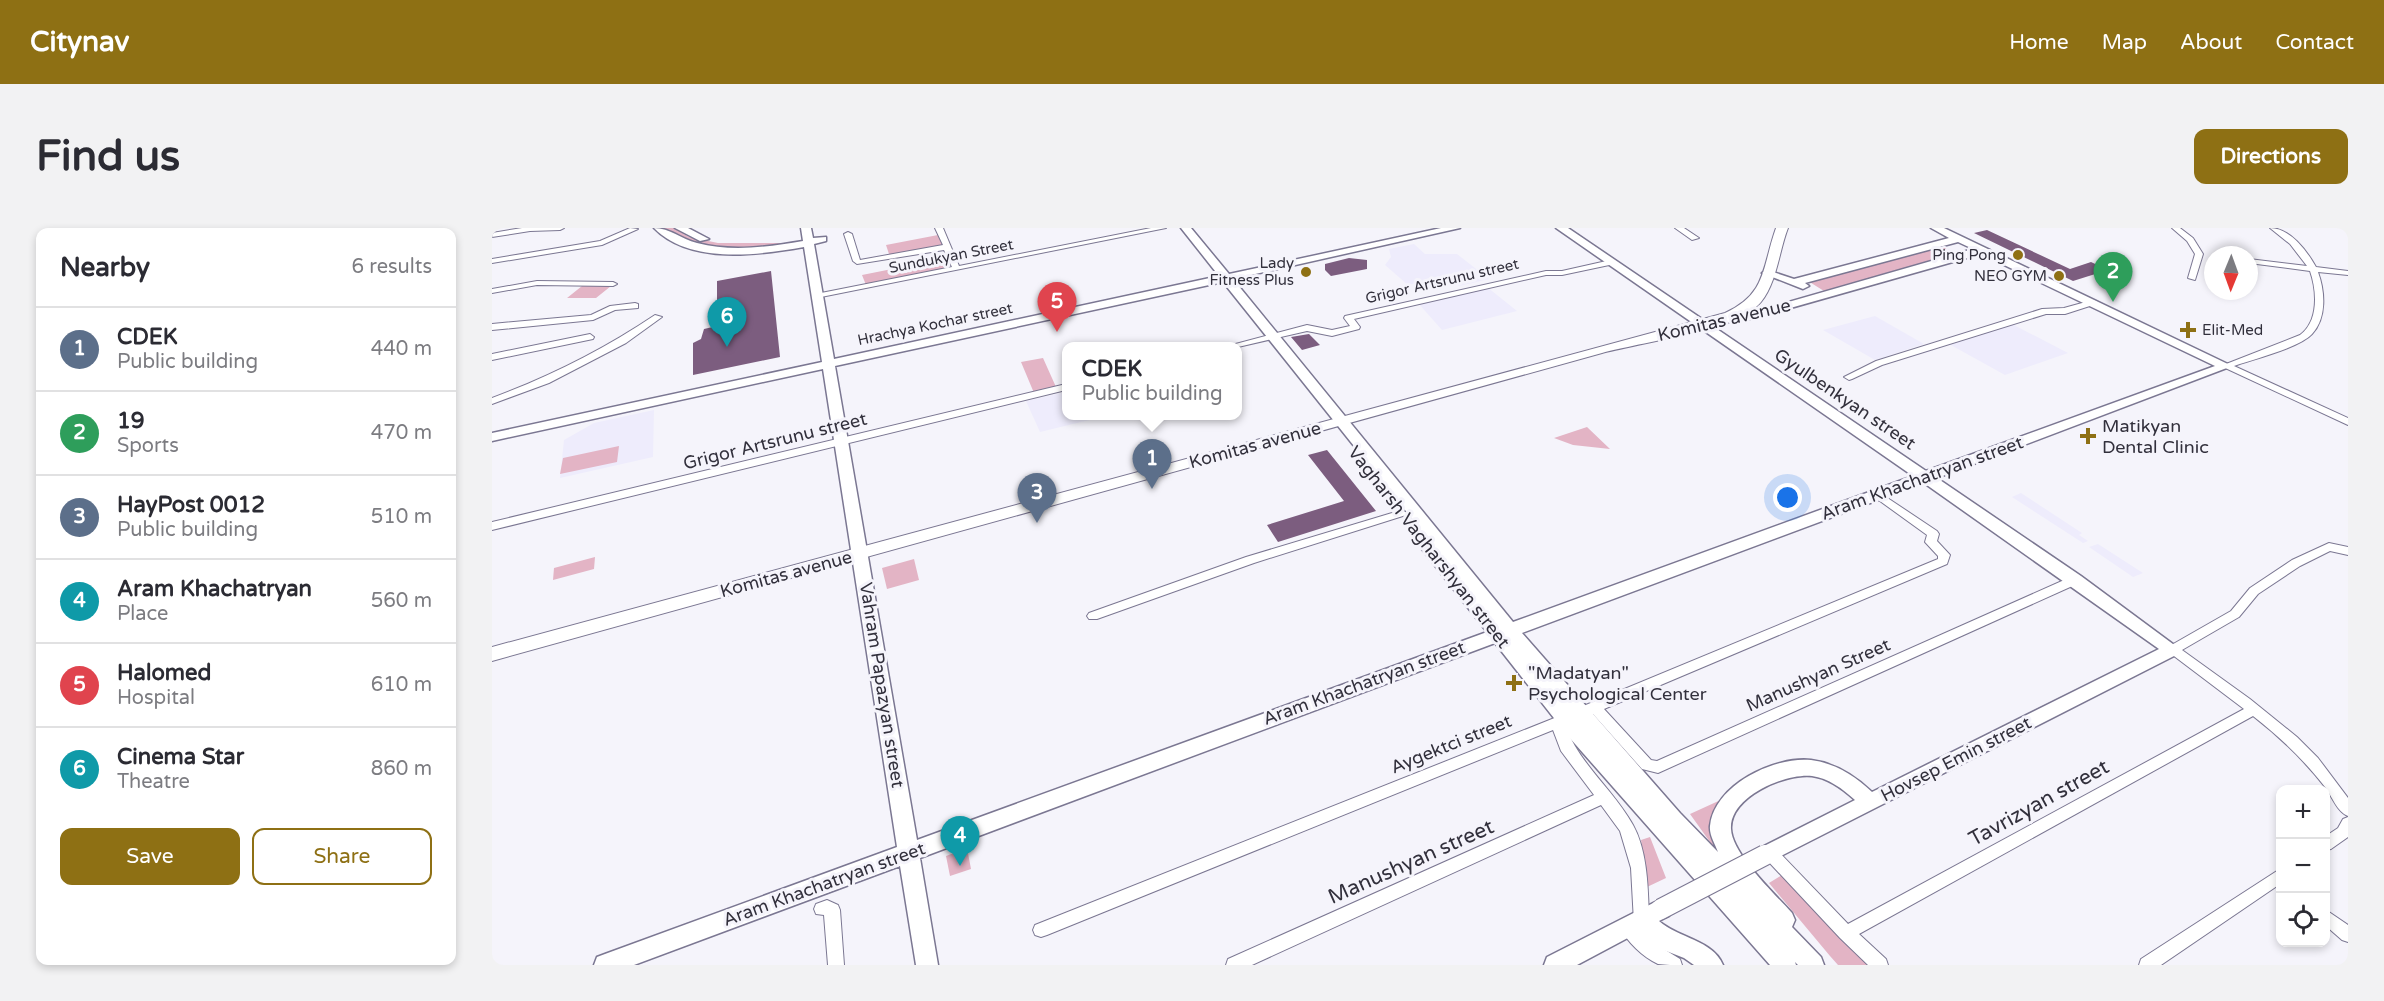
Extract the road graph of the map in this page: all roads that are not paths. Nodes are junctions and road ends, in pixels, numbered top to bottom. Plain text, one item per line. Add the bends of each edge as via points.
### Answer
1 (560, 228) edge
2 (659, 228) edge
3 (680, 228) edge
4 (939, 228) edge
5 (1162, 228) edge
6 (1180, 228) edge
7 (1186, 228) edge
8 (1438, 228) edge
9 (1455, 228) edge
10 (1561, 228) edge
11 (1679, 228) edge
12 (1773, 228) edge
13 (1782, 228) edge
14 (1936, 228) edge
15 (2176, 228) edge
16 (2274, 228) edge
17 (634, 229) edge
18 (848, 234) dead end
19 (492, 235) edge
20 (807, 237) edge
21 (1695, 238) dead end
22 (1959, 239) junction
23 (947, 247) junction
24 (1982, 249) junction
25 (492, 261) edge
26 (1611, 262) junction
27 (2258, 262) edge
28 (956, 268) junction
29 (2315, 269) junction
30 (1767, 273) junction
31 (2348, 273) edge
32 (1220, 277) junction
33 (2192, 278) dead end
34 (1795, 282) junction
35 (613, 284) dead end
36 (492, 291) edge
37 (816, 296) junction
38 (1819, 296) junction
39 (2093, 302) junction
40 (635, 306) dead end
41 (658, 317) dead end
42 (1700, 321) junction
43 (492, 327) edge
44 (590, 337) dead end
45 (1269, 338) junction
46 (1242, 344) edge
47 (492, 357) edge
48 (828, 362) junction
49 (2226, 366) junction
50 (1849, 378) dead end
51 (1062, 388) edge
52 (492, 401) edge
53 (1336, 418) junction
54 (2348, 423) edge
55 (492, 430) edge
56 (492, 437) edge
57 (840, 442) junction
58 (1925, 477) junction
59 (1877, 494) junction
60 (1402, 513) junction
61 (492, 526) edge
62 (860, 549) junction
63 (2348, 551) edge
64 (2075, 580) junction
65 (1093, 616) dead end
66 (1503, 632) junction
67 (492, 645) edge
68 (2172, 650) junction
69 (492, 654) edge
70 (2253, 710) junction
71 (1574, 715) junction
72 (1604, 797) junction
73 (1870, 802) junction
74 (2348, 810) edge
75 (2348, 823) edge
76 (2330, 841) edge
77 (908, 852) junction
78 (1767, 854) junction
79 (2276, 881) edge
80 (822, 909) dead end
81 (2330, 920) edge
82 (1635, 924) junction
83 (1041, 930) dead end
84 (1846, 933) junction
85 (2348, 935) edge
86 (605, 965) edge
87 (836, 965) edge
88 (927, 965) edge
89 (1234, 965) edge
90 (1556, 965) edge
91 (1674, 965) edge
92 (1712, 965) edge
93 (1785, 965) edge
94 (1813, 965) edge
95 (1820, 965) edge
96 (1881, 965) edge
97 (2147, 965) edge

1 - 19 street
2 - 20 street via 683,243 714,249 750,249
3 - 20 street via 697,237 729,242
4 - 23 street
5 - 28 street, Sundukyan Street
6 - 32 street, Vagharsh Vagharshyan street
7 - 32 street
8 - 32 street, Hrachya Kochar street
9 - 32 street, Hrachya Kochar street
10 - 26 street, Gyulbenkyan street
11 - 21 street
12 - 42 main road via 1745,293
13 - 30 main road
14 - 22 street
15 - 33 street via 2203,255
16 - 29 street via 2298,247
17 - 25 street via 602,243
18 - 23 street via 860,262
20 - 37 street, Vahram Papazyan street
22 - 24 street
22 - 34 street, Komitas avenue
23 - 28 street
24 - 38 street, Komitas avenue
24 - 39 street
26 - 42 street, Gyulbenkyan street
26 - 45 street, Grigor Artsrunu street via 1348,318 1356,327 1332,333 1307,328
27 - 29 street
28 - 37 street, Sundukyan Street
29 - 31 street
29 - 49 street via 2320,294 2318,314 2309,333
30 - 34 street
30 - 42 main road via 1754,301 1746,308
32 - 45 street, Vagharsh Vagharshyan street
32 - 48 street, Hrachya Kochar street
34 - 38 street
35 - 36 street via 537,283
37 - 48 street, Vahram Papazyan street
38 - 42 street, Komitas avenue via 1737,320
39 - 49 street
39 - 50 street via 2065,311 2050,310 1941,343 1879,363
40 - 43 street via 613,308 593,317
41 - 52 street via 640,331 574,366
42 - 53 main road, Komitas avenue
42 - 58 street, Gyulbenkyan street
44 - 47 street
45 - 46 street, Grigor Artsrunu street
45 - 53 street, Vagharsh Vagharshyan street
48 - 55 street, Hrachya Kochar street
48 - 56 street, Hrachya Kochar street
48 - 57 street, Vahram Papazyan street
49 - 54 street
49 - 58 street, Aram Khachatryan street
51 - 57 street, Grigor Artsrunu street
53 - 60 street, Vagharsh Vagharshyan street
53 - 62 main road, Komitas avenue
53 - 66 street, Vagharsh Vagharshyan street
57 - 61 street, Grigor Artsrunu street
57 - 62 street, Vahram Papazyan street
58 - 59 street, Aram Khachatryan street
58 - 64 street, Gyulbenkyan street
59 - 66 street, Aram Khachatryan street
59 - 71 street, Aygektci street via 1933,534 1931,542 1944,555 1943,561
60 - 65 street via 1250,560
60 - 66 street, Vagharsh Vagharshyan street
62 - 67 main road, Komitas avenue
62 - 69 main road, Komitas avenue
62 - 77 street, Vahram Papazyan street
63 - 68 street, Hovsep Emin street via 2329,547 2296,563 2254,591 2235,614
64 - 68 street, Gyulbenkyan street
64 - 71 street, Manushyan Street via 1658,767 1647,765
66 - 71 street, Vagharsh Vagharshyan street
66 - 77 street, Aram Khachatryan street
68 - 70 street, Gyulbenkyan street
68 - 73 street, Hovsep Emin street
70 - 74 street, Gyulbenkyan street via 2313,759
70 - 84 street, Tavrizyan street
71 - 72 street via 1566,747
71 - 83 street, Aygektci street
71 - 93 street, Vagharsh Vagharshyan street
71 - 94 street, Vagharsh Vagharshyan street
72 - 82 street via 1627,828 1639,868
72 - 89 street, Manushyan street
73 - 78 street, Hovsep Emin street
73 - 95 street via 1839,776 1798,768 1771,776 1730,800 1719,828 1725,848
75 - 76 street
77 - 86 street, Aram Khachatryan street
77 - 88 street, Vahram Papazyan street
78 - 82 street, Hovsep Emin street, bridge
78 - 84 street
79 - 97 street
80 - 87 street via 832,910
81 - 85 street
82 - 90 street, Hovsep Emin street
82 - 91 street via 1643,945
82 - 92 street via 1692,950
84 - 96 street

